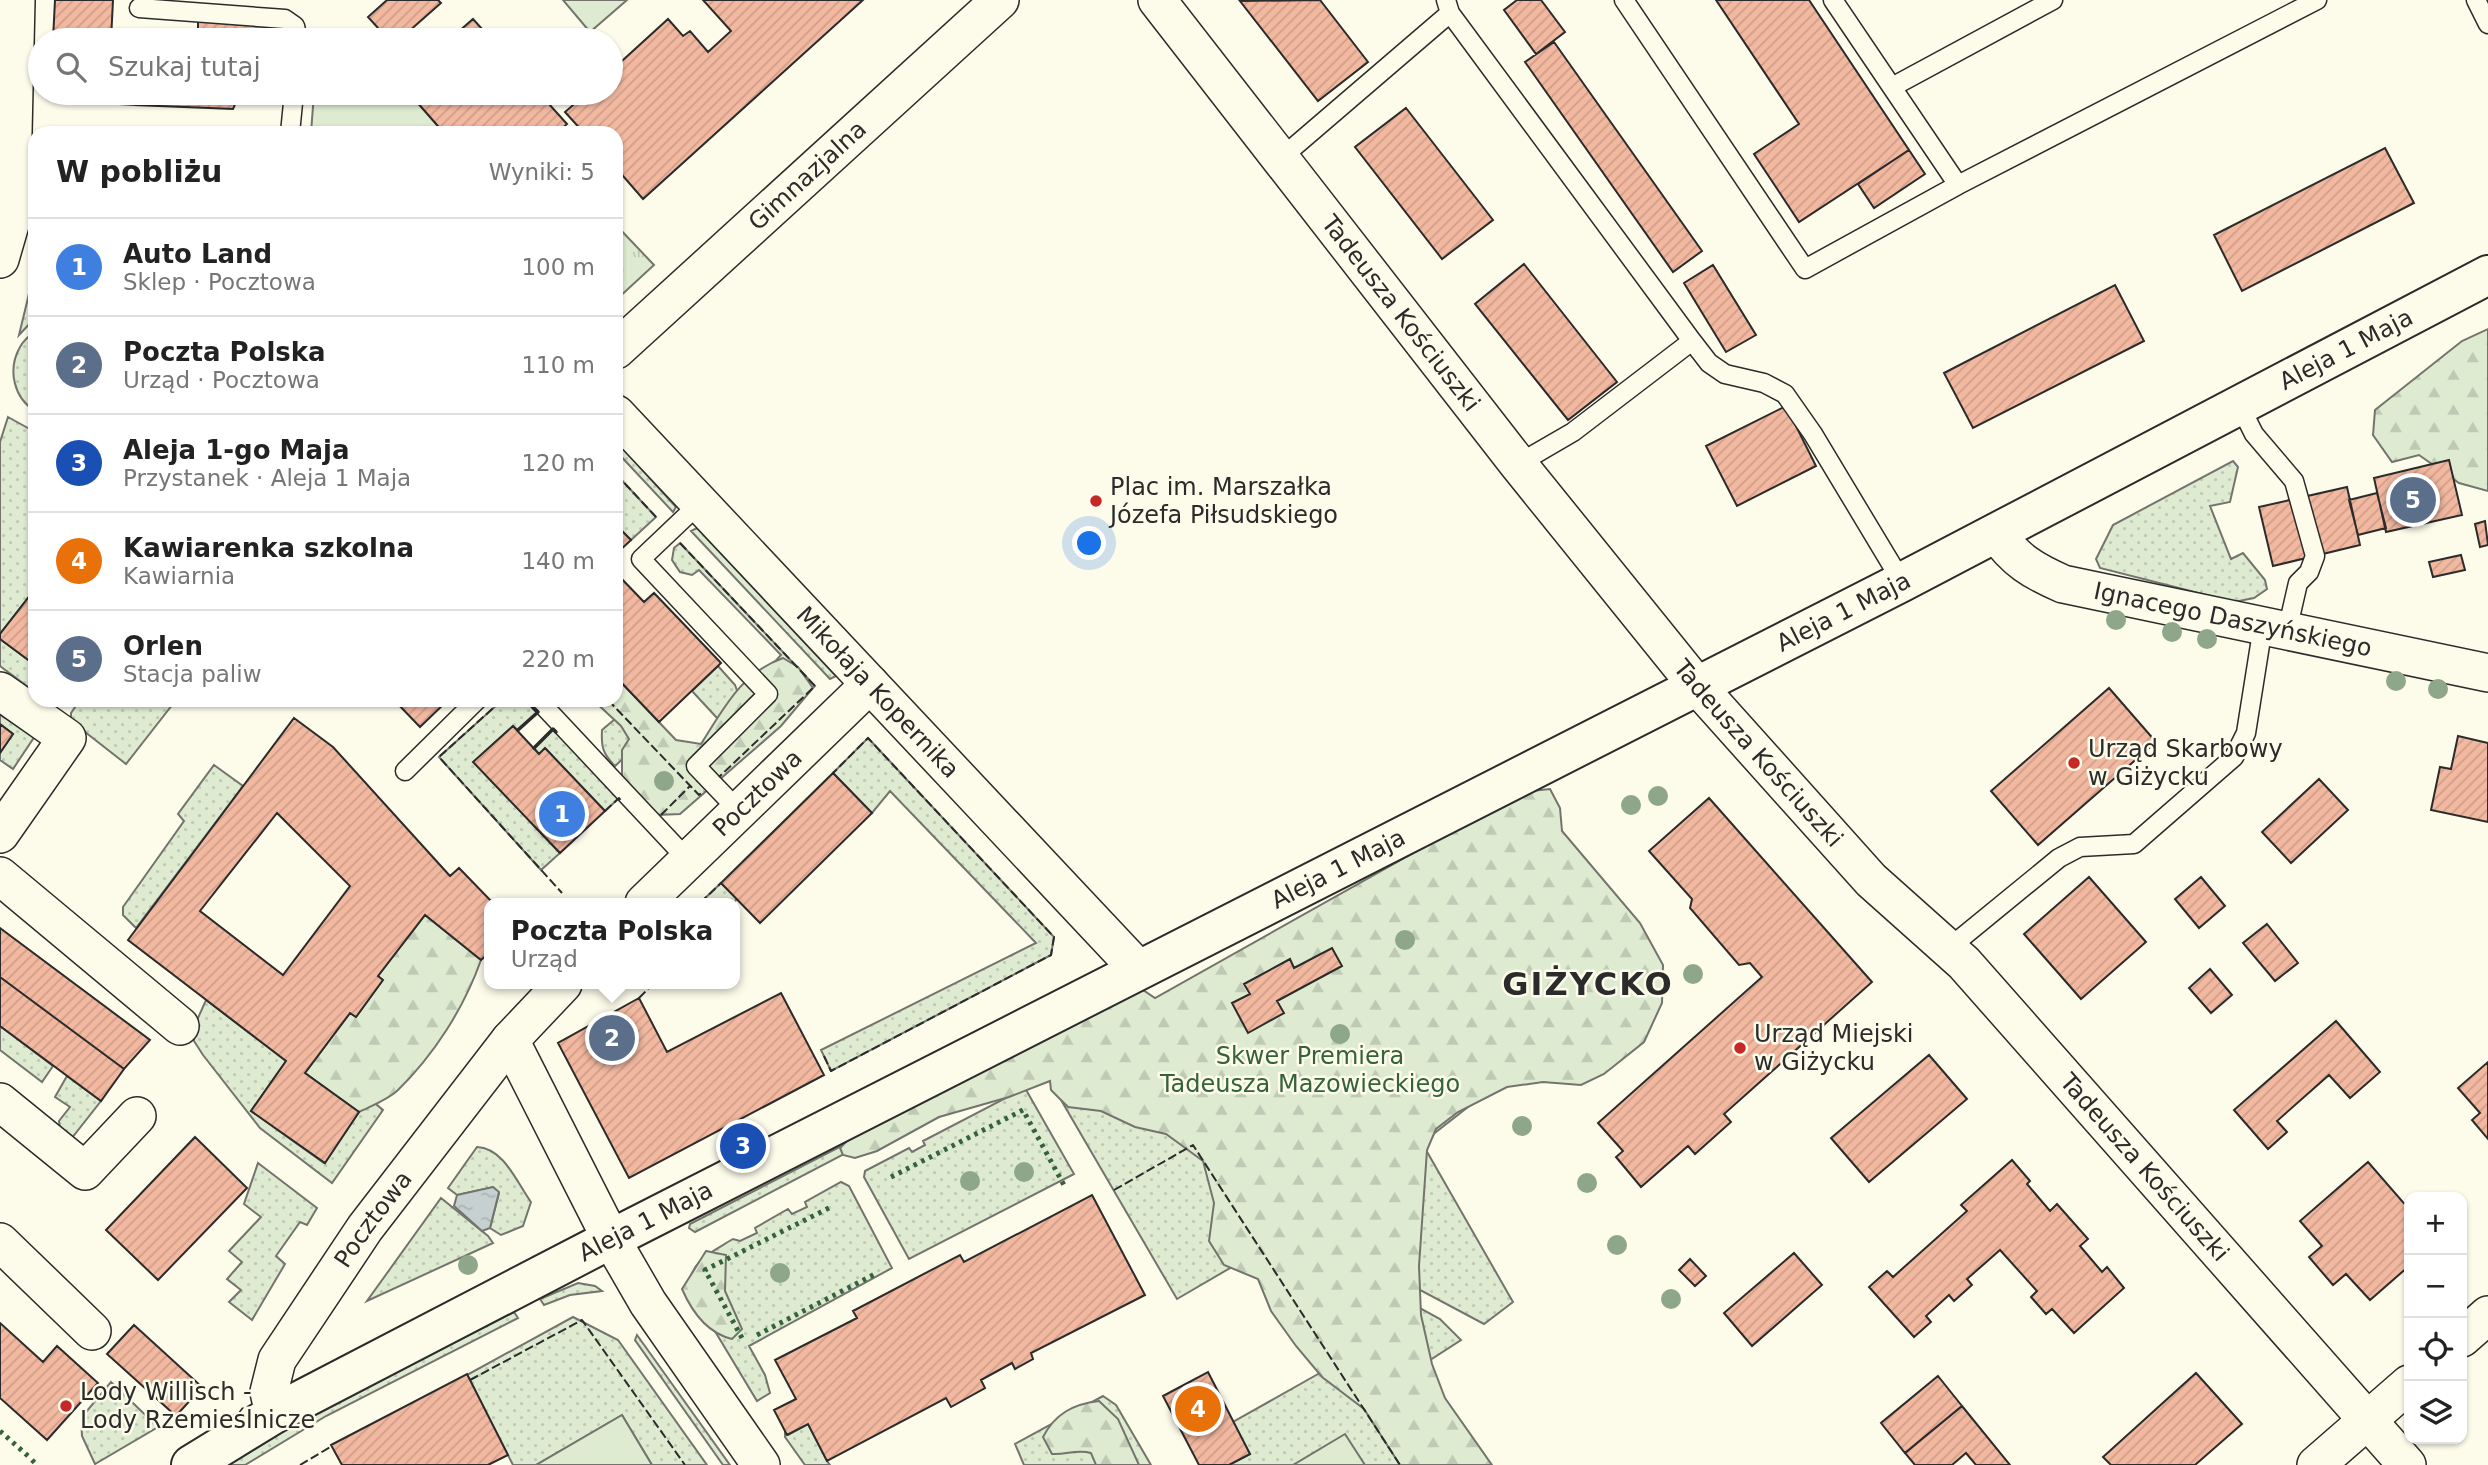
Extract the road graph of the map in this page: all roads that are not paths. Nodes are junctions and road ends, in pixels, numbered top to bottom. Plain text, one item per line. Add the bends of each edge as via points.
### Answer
1 (16, 0) edge
2 (1000, 0) edge
3 (1157, 0) edge
4 (1624, 0) edge
5 (1833, 0) edge
6 (2053, 0) edge
7 (2317, 0) edge
8 (2476, 0) edge
9 (1448, 6) edge
10 (139, 8) dead end
11 (2488, 23) edge
12 (295, 28) edge
13 (1892, 87) junction
14 (293, 105) edge
15 (291, 126) edge
16 (1281, 158) junction
17 (1958, 185) junction
18 (23, 222) edge
19 (0, 259) edge
20 (2488, 275) edge
21 (1692, 341) junction
22 (623, 344) edge
23 (2239, 404) junction
24 (623, 421) edge
25 (1518, 464) junction
26 (700, 503) junction
27 (1996, 533) junction
28 (1902, 582) junction
29 (2275, 628) junction
30 (2488, 673) edge
31 (870, 684) junction
32 (1698, 687) junction
33 (0, 691) edge
34 (470, 707) edge
35 (544, 707) edge
36 (405, 771) dead end
37 (738, 811) junction
38 (0, 834) edge
39 (688, 860) junction
40 (0, 876) edge
41 (649, 898) edge
42 (1949, 948) junction
43 (1138, 969) junction
44 (558, 989) edge
45 (180, 1026) dead end
46 (510, 1040) junction
47 (5, 1116) edge
48 (137, 1116) dead end
49 (611, 1239) junction
50 (0, 1242) edge
51 (2488, 1315) edge
52 (92, 1331) dead end
53 (2467, 1334) edge
54 (2404, 1389) edge
55 (274, 1414) junction
56 (2368, 1421) junction
57 (191, 1465) edge
58 (761, 1465) edge
59 (2316, 1465) edge
60 (2407, 1465) edge

1 - 18 street
2 - 22 street, Gimnazjalna
3 - 16 street, Tadeusza Kościuszki
4 - 17 lane via 1805,269
5 - 13 lane
6 - 13 lane
7 - 17 lane
8 - 11 lane
9 - 16 lane
9 - 21 lane
10 - 12 lane via 285,19
13 - 17 lane
14 - 15 lane
16 - 25 street, Tadeusza Kościuszki
18 - 19 street
20 - 23 street, Aleja 1 Maja
21 - 25 lane via 1573,432
21 - 28 lane via 1709,363 1725,374 1764,383 1786,394
23 - 27 street, Aleja 1 Maja
23 - 29 lane via 2254,434 2294,481 2315,556
24 - 26 street, Mikołaja Kopernika
25 - 32 street, Tadeusza Kościuszki
26 - 31 street, Mikołaja Kopernika
26 - 37 lane via 641,559 768,694 696,766
27 - 28 street, Aleja 1 Maja
27 - 29 street, Ignacego Daszyńskiego via 2011,555 2063,583
28 - 32 street, Aleja 1 Maja
29 - 30 street, Ignacego Daszyńskiego
29 - 42 lane via 2235,757 2134,844 2080,847 2059,858
31 - 37 street, Pocztowa
31 - 43 street, Mikołaja Kopernika
32 - 42 street, Tadeusza Kościuszki via 1871,880
32 - 43 street, Aleja 1 Maja
33 - 38 street via 67,738
34 - 36 lane
35 - 39 lane
37 - 39 street, Pocztowa
39 - 41 street, Pocztowa
40 - 45 street
42 - 56 street, Tadeusza Kościuszki
43 - 49 street, Aleja 1 Maja
44 - 46 street, Pocztowa
46 - 49 street
46 - 55 street, Pocztowa via 365,1228 277,1360 269,1392
47 - 48 street via 85,1171
49 - 55 street, Aleja 1 Maja
49 - 58 street via 667,1332
50 - 52 street
51 - 53 street
54 - 56 street
55 - 57 street, Aleja 1 Maja
56 - 59 street
56 - 60 street, Tadeusza Kościuszki

